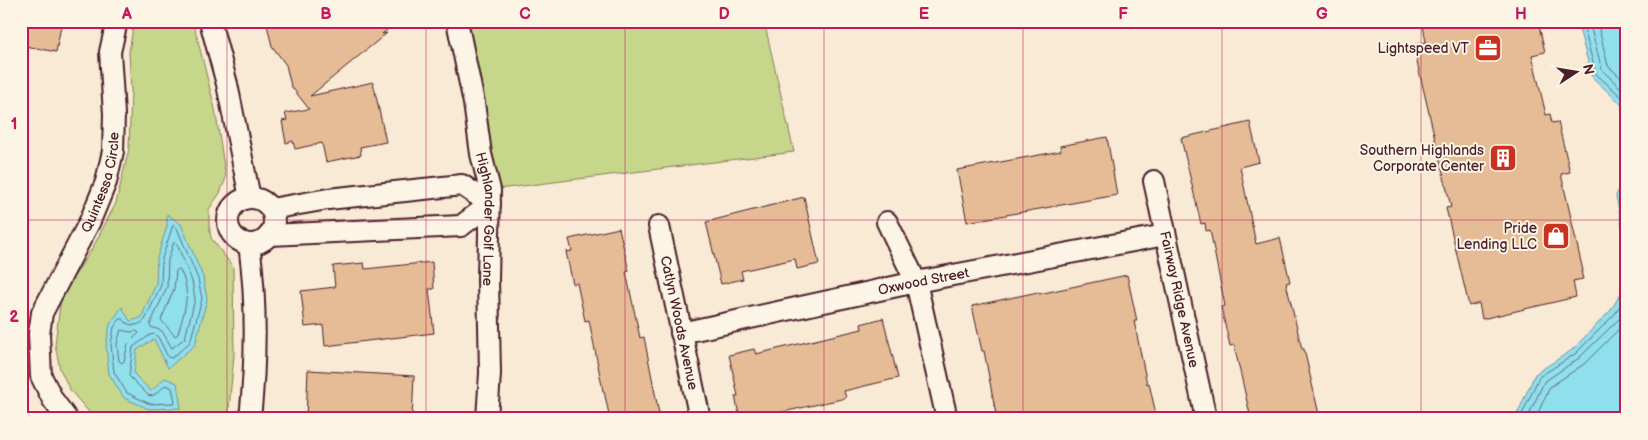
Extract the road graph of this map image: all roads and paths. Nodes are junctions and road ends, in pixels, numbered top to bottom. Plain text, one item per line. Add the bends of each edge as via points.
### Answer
1 (117, 21) edge
2 (210, 21) edge
3 (457, 21) edge
4 (1154, 181) dead end
5 (351, 197) junction
6 (250, 198) junction
7 (490, 204) junction
8 (271, 209) junction
9 (887, 222) dead end
10 (659, 226) dead end
11 (354, 230) junction
12 (270, 235) junction
13 (1165, 235) junction
14 (249, 244) junction
15 (916, 282) junction
16 (681, 333) junction
17 (30, 334) edge
18 (67, 419) edge
19 (250, 419) edge
20 (488, 419) edge
21 (700, 419) edge
22 (947, 419) edge
23 (1206, 419) edge

1 - 17 street, Quintessa Circle via 110,52 113,151 106,182 90,221
2 - 6 street via 227,84
3 - 7 street, Highlander Golf Lane
4 - 13 street, Fairway Ridge Avenue
5 - 7 street via 462,185
5 - 8 street
5 - 11 street
6 - 8 street via 258,199
6 - 14 street via 236,202 228,216 234,238
7 - 11 street via 461,226
7 - 20 street, Highlander Golf Lane
8 - 12 street via 274,219
9 - 15 street
10 - 16 street, Catlyn Woods Avenue
11 - 12 street
12 - 14 street
13 - 15 street, Oxwood Street
13 - 23 street, Fairway Ridge Avenue
14 - 19 street via 255,335
15 - 16 street, Oxwood Street
15 - 22 street
16 - 21 street, Catlyn Woods Avenue
17 - 18 street, Quintessa Circle via 42,376 53,400

